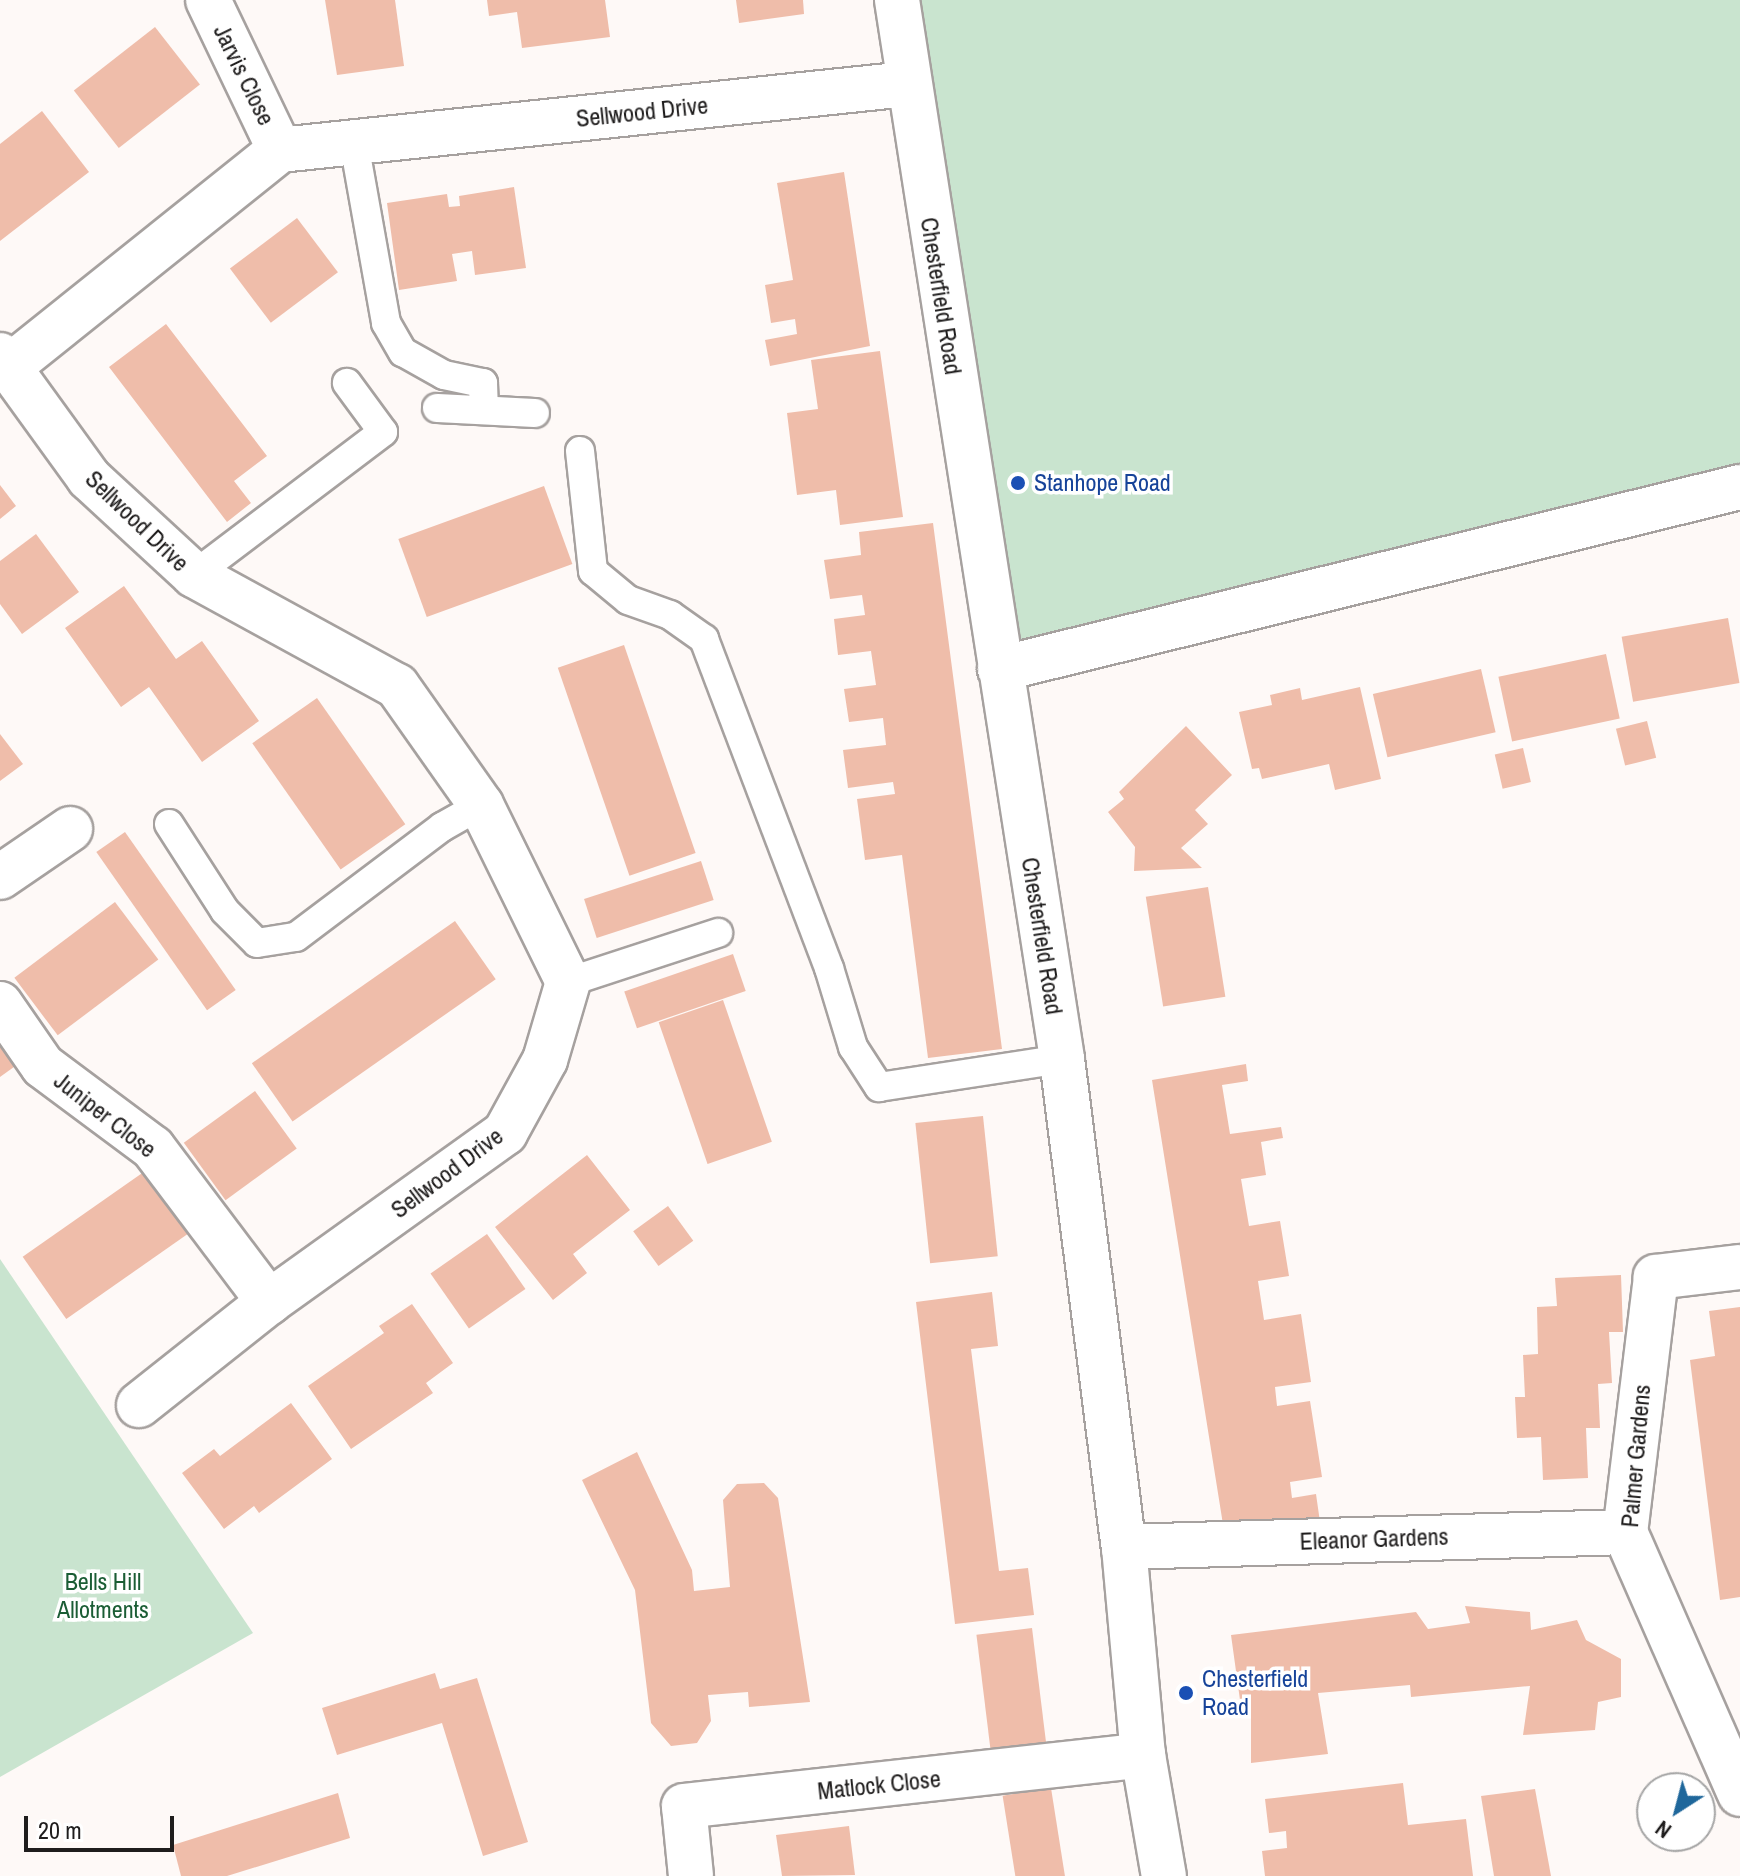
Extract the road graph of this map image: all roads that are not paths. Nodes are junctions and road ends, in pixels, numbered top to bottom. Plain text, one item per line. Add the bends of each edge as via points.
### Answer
1 (208, 0) edge
2 (897, 0) edge
3 (907, 84) junction
4 (354, 143) junction
5 (280, 150) junction
6 (5, 361) edge
7 (347, 383) dead end
8 (437, 408) dead end
9 (484, 410) junction
10 (535, 413) dead end
11 (580, 451) dead end
12 (1740, 487) edge
13 (194, 575) junction
14 (1000, 669) junction
15 (481, 805) junction
16 (169, 824) dead end
17 (70, 829) dead end
18 (0, 877) edge
19 (718, 933) dead end
20 (568, 982) junction
21 (0, 1004) edge
22 (1062, 1059) junction
23 (1740, 1267) edge
24 (269, 1302) junction
25 (139, 1405) dead end
26 (1625, 1532) junction
27 (1124, 1547) junction
28 (1143, 1755) junction
29 (1740, 1794) edge
30 (691, 1876) edge
31 (1164, 1876) edge

1 - 5 street, Jarvis Close
2 - 3 street, Chesterfield Road
3 - 4 street, Sellwood Drive
3 - 14 street, Chesterfield Road
4 - 5 street, Sellwood Drive
4 - 9 lane via 386,323 403,352 444,375 483,383
5 - 6 street, Sellwood Drive
6 - 13 street, Sellwood Drive via 89,478
7 - 13 lane via 383,432
8 - 9 lane
9 - 10 lane
11 - 22 lane via 593,571 628,600 670,615 704,639 829,968 853,1047 879,1087
12 - 14 street
13 - 15 street, Sellwood Drive via 397,686
14 - 22 street, Chesterfield Road
15 - 16 lane via 442,827 296,937 257,943 225,911
15 - 20 street, Sellwood Drive
17 - 18 street
19 - 20 lane
20 - 24 street, Sellwood Drive via 545,1060 505,1133
21 - 24 street, Juniper Close via 43,1066 153,1148
22 - 27 street, Chesterfield Road
23 - 26 street, Palmer Gardens via 1656,1277
24 - 25 street, Sellwood Drive
26 - 27 street, Eleanor Gardens
26 - 29 street, Palmer Gardens
27 - 28 street, Chesterfield Road
28 - 30 street, Matlock Close via 684,1806
28 - 31 street, Chesterfield Road

